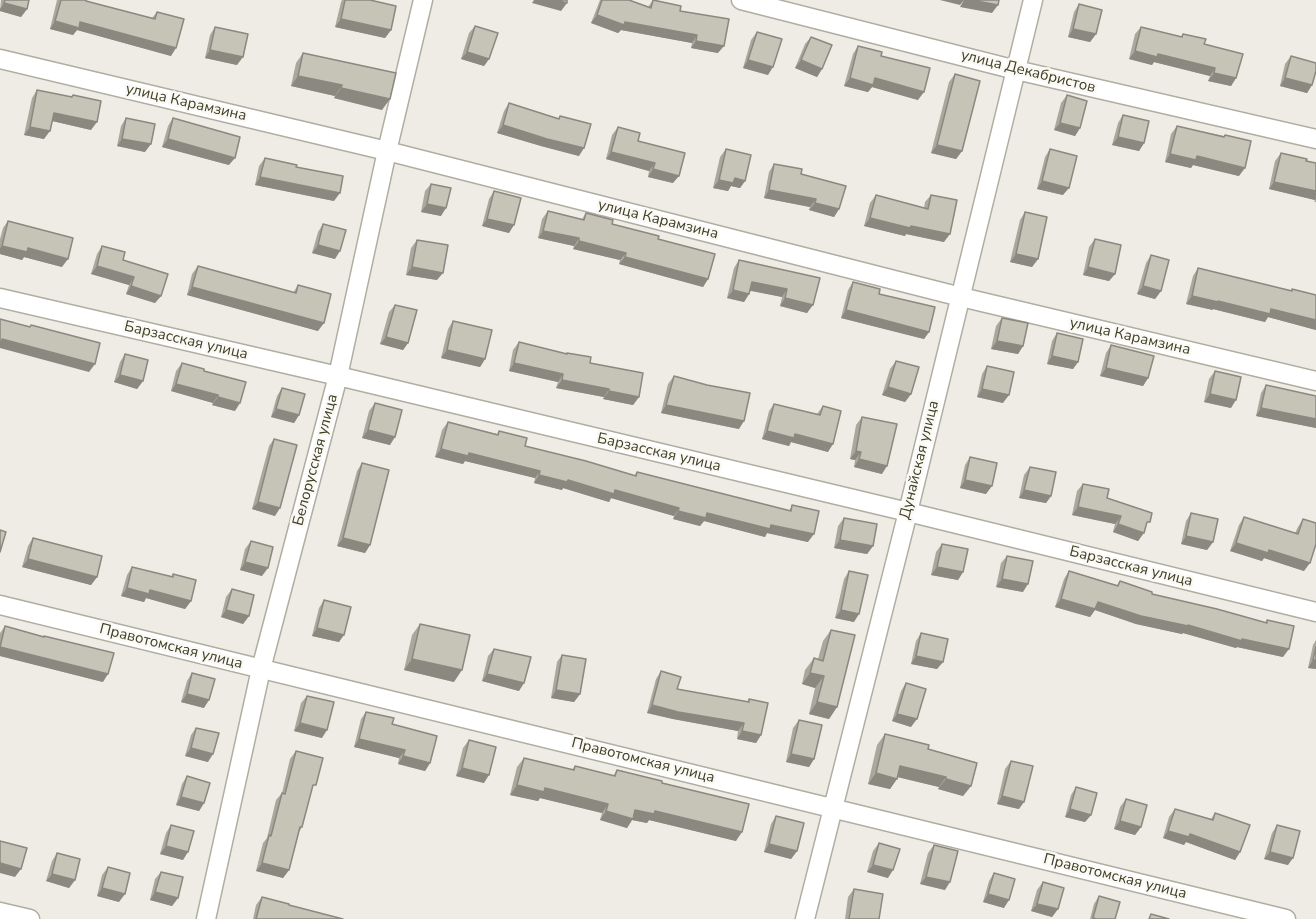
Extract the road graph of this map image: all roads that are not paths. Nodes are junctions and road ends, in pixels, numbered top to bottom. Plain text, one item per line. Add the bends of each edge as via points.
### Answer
1 (423, 0) edge
2 (741, 0) edge
3 (1033, 0) edge
4 (0, 59) edge
5 (1016, 70) junction
6 (1316, 140) edge
7 (387, 151) junction
8 (961, 297) junction
9 (0, 298) edge
10 (338, 376) junction
11 (1316, 381) edge
12 (908, 512) junction
13 (0, 605) edge
14 (1316, 612) edge
15 (261, 669) junction
16 (832, 807) junction
17 (0, 912) edge
18 (30, 919) edge
19 (206, 919) edge
20 (805, 919) edge
21 (1286, 919) edge

1 - 7 street, Белорусская улица
2 - 5 street, улица Декабристов
3 - 5 street, Дунайская улица
4 - 7 street, улица Карамзина
5 - 6 street, улица Декабристов
5 - 8 street, Дунайская улица
7 - 8 street, улица Карамзина
7 - 10 street, Белорусская улица
8 - 11 street, улица Карамзина
8 - 12 street, Дунайская улица
9 - 10 street, Барзасская улица
10 - 12 street, Барзасская улица
10 - 15 street, Белорусская улица
12 - 14 street, Барзасская улица
12 - 16 street, Дунайская улица
13 - 15 street, Правотомская улица
15 - 16 street, Правотомская улица
15 - 19 street, Белорусская улица
16 - 20 street, Дунайская улица
16 - 21 street, Правотомская улица
17 - 18 street

